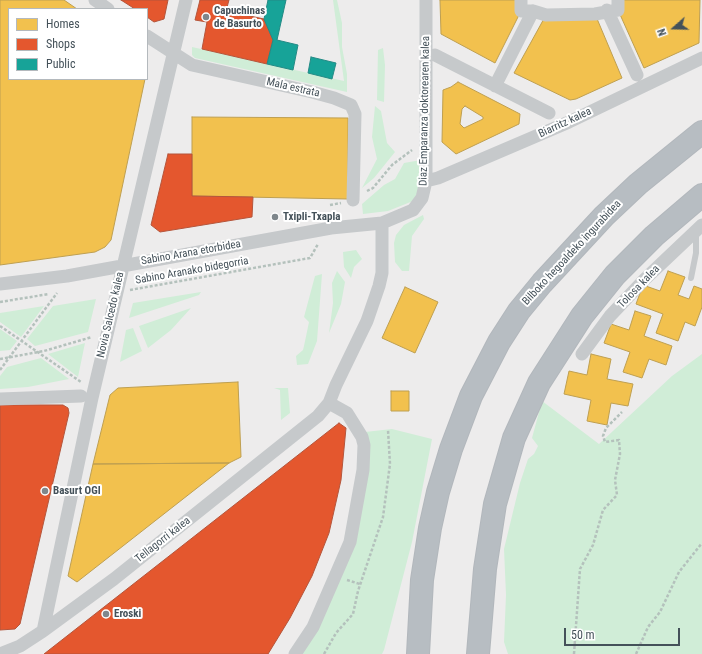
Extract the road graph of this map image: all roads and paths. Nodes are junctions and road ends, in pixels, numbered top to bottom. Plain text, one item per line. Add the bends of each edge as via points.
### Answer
1 (95, 0) edge
2 (186, 0) edge
3 (426, 0) edge
4 (521, 0) edge
5 (618, 0) edge
6 (107, 8) edge
7 (607, 10) junction
8 (533, 11) junction
9 (148, 37) edge
10 (174, 53) junction
11 (435, 55) dead end
12 (702, 58) edge
13 (637, 75) dead end
14 (496, 86) junction
15 (549, 113) dead end
16 (702, 132) edge
17 (426, 148) junction
18 (426, 181) junction
19 (702, 195) edge
20 (353, 200) junction
21 (330, 205) dead end
22 (382, 223) junction
23 (699, 228) edge
24 (320, 230) junction
25 (122, 266) junction
26 (691, 278) dead end
27 (0, 284) edge
28 (64, 292) dead end
29 (116, 292) junction
30 (57, 293) junction
31 (0, 302) edge
32 (0, 326) edge
33 (108, 332) junction
34 (23, 341) junction
35 (39, 352) junction
36 (582, 354) dead end
37 (11, 357) junction
38 (0, 359) edge
39 (0, 370) edge
40 (81, 396) joint
41 (0, 399) edge
42 (329, 403) junction
43 (622, 412) dead end
44 (388, 430) dead end
45 (702, 544) edge
46 (43, 631) junction
47 (0, 654) edge
48 (295, 654) edge
49 (324, 654) edge
50 (418, 654) edge
51 (478, 654) edge
52 (574, 654) edge
53 (636, 654) edge

1 - 6 street
2 - 10 street, Novia Salcedo kalea
3 - 17 street, Diaz Emparanza doktorearen kalea
4 - 8 street via 521,11
5 - 7 street via 618,10
7 - 8 street via 595,14 546,15
7 - 13 street
8 - 14 street
9 - 10 street, Mala estrata
10 - 20 street, Mala estrata via 192,65 312,92 351,105 355,114
10 - 25 street, Novia Salcedo kalea
11 - 14 street
12 - 18 street, Biarritz kalea via 569,122
14 - 15 street
16 - 50 highway, Bilboko hegoaldeko ingurabidea via 638,184 604,216 542,283 519,311 499,342 471,396 438,492 422,580
17 - 18 street, Diaz Emparanza doktorearen kalea
17 - 20 path via 414,148 392,165 372,188
18 - 22 street, Diaz Emparanza doktorearen kalea via 422,198 413,210
19 - 51 highway via 654,236 615,275 582,316 539,383 514,438 495,504 485,569
20 - 21 path
22 - 24 street, Sabino Arana etorbidea
22 - 42 street via 382,273 379,286 367,321
23 - 26 lane
23 - 36 street, Tolosa kalea via 610,316
24 - 25 street, Sabino Arana etorbidea
24 - 29 path, Sabino Aranako bidegorria via 322,239 310,258
25 - 27 street, Sabino Arana etorbidea
25 - 29 street, Novia Salcedo kalea
28 - 30 path
29 - 33 street, Novia Salcedo kalea
30 - 31 path
30 - 34 path
32 - 34 path
33 - 35 path
33 - 46 street, Novia Salcedo kalea
34 - 35 path
34 - 37 path
35 - 37 path
35 - 40 path via 84,384
37 - 38 path
37 - 39 path
40 - 41 street
42 - 46 street, Tellagorri kalea via 318,416 114,579
42 - 48 street via 347,413 362,437 363,470 350,542 313,627
43 - 52 path via 606,428 603,436 605,442 619,440 616,495 603,510 593,545 580,569
44 - 49 path via 390,464 384,517 358,591 353,614 336,633
45 - 53 path via 679,572
46 - 47 street, Tellagorri kalea via 20,646

